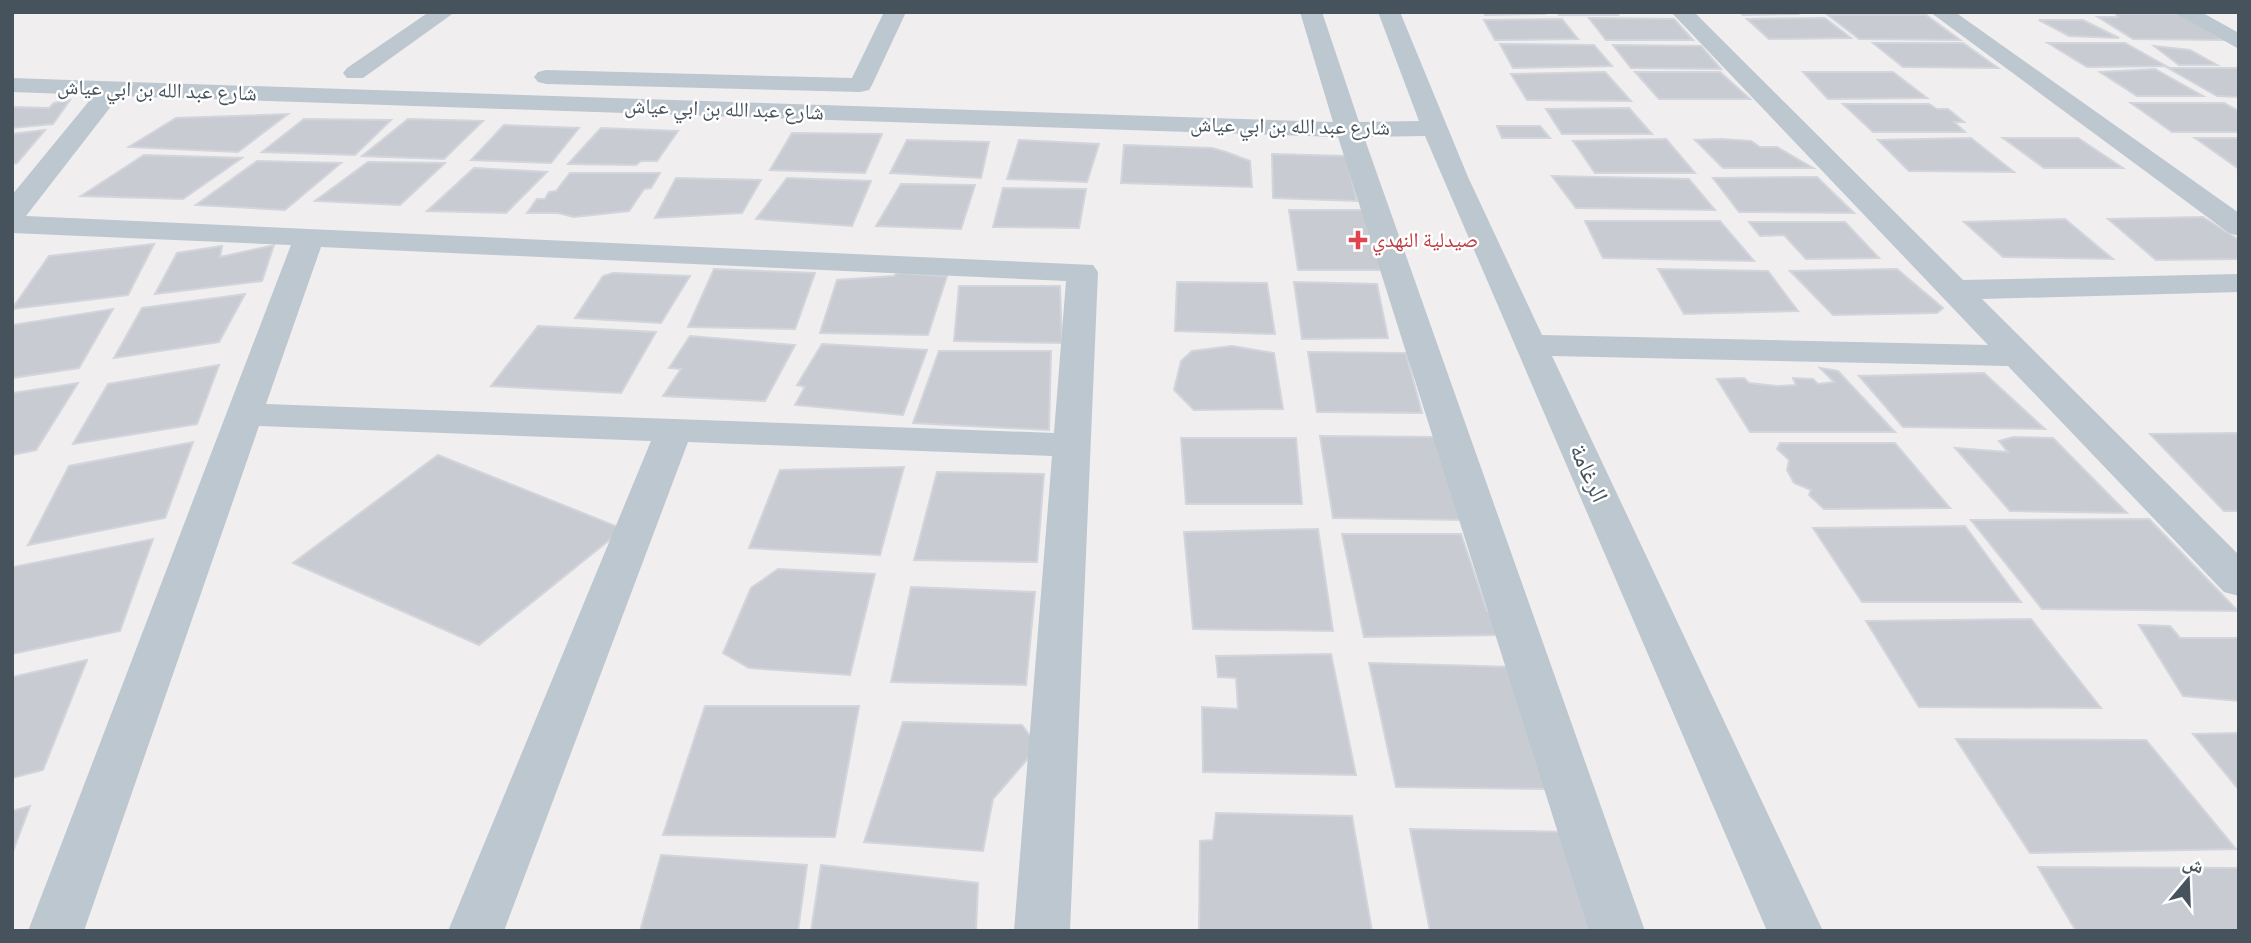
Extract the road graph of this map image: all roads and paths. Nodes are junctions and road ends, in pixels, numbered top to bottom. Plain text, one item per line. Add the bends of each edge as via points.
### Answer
1 (444, 12) edge
2 (895, 12) edge
3 (1311, 12) edge
4 (1389, 12) edge
5 (1682, 12) edge
6 (1941, 12) edge
7 (2184, 12) edge
8 (2239, 42) edge
9 (328, 72) dead end
10 (355, 73) junction
11 (395, 74) dead end
12 (529, 76) dead end
13 (12, 85) edge
14 (112, 89) junction
15 (1435, 128) junction
16 (1349, 130) junction
17 (12, 214) edge
18 (12, 224) edge
19 (2239, 227) edge
20 (309, 237) junction
21 (2239, 283) edge
22 (1954, 290) junction
23 (1531, 345) junction
24 (2019, 356) junction
25 (245, 414) junction
26 (674, 430) junction
27 (1072, 445) junction
28 (2239, 581) edge
29 (56, 931) edge
30 (476, 931) edge
31 (1042, 931) edge
32 (1617, 931) edge
33 (1795, 931) edge

1 - 10 street
2 - 12 street via 860,85
3 - 16 street
4 - 15 street, الرغامة
5 - 22 street
6 - 19 street
7 - 8 street
9 - 10 street
10 - 11 street
13 - 14 street, شارع عبد الله بن ابي عياش
14 - 16 street, شارع عبد الله بن ابي عياش
14 - 17 street
15 - 16 street, شارع عبد الله بن ابي عياش
15 - 23 street, الرغامة
16 - 32 street
18 - 20 street
20 - 25 street
20 - 27 street via 1082,272
21 - 22 street
22 - 24 street
23 - 24 street
23 - 33 street, الرغامة
24 - 28 street
25 - 26 street
25 - 29 street
26 - 27 street
26 - 30 street
27 - 31 street

